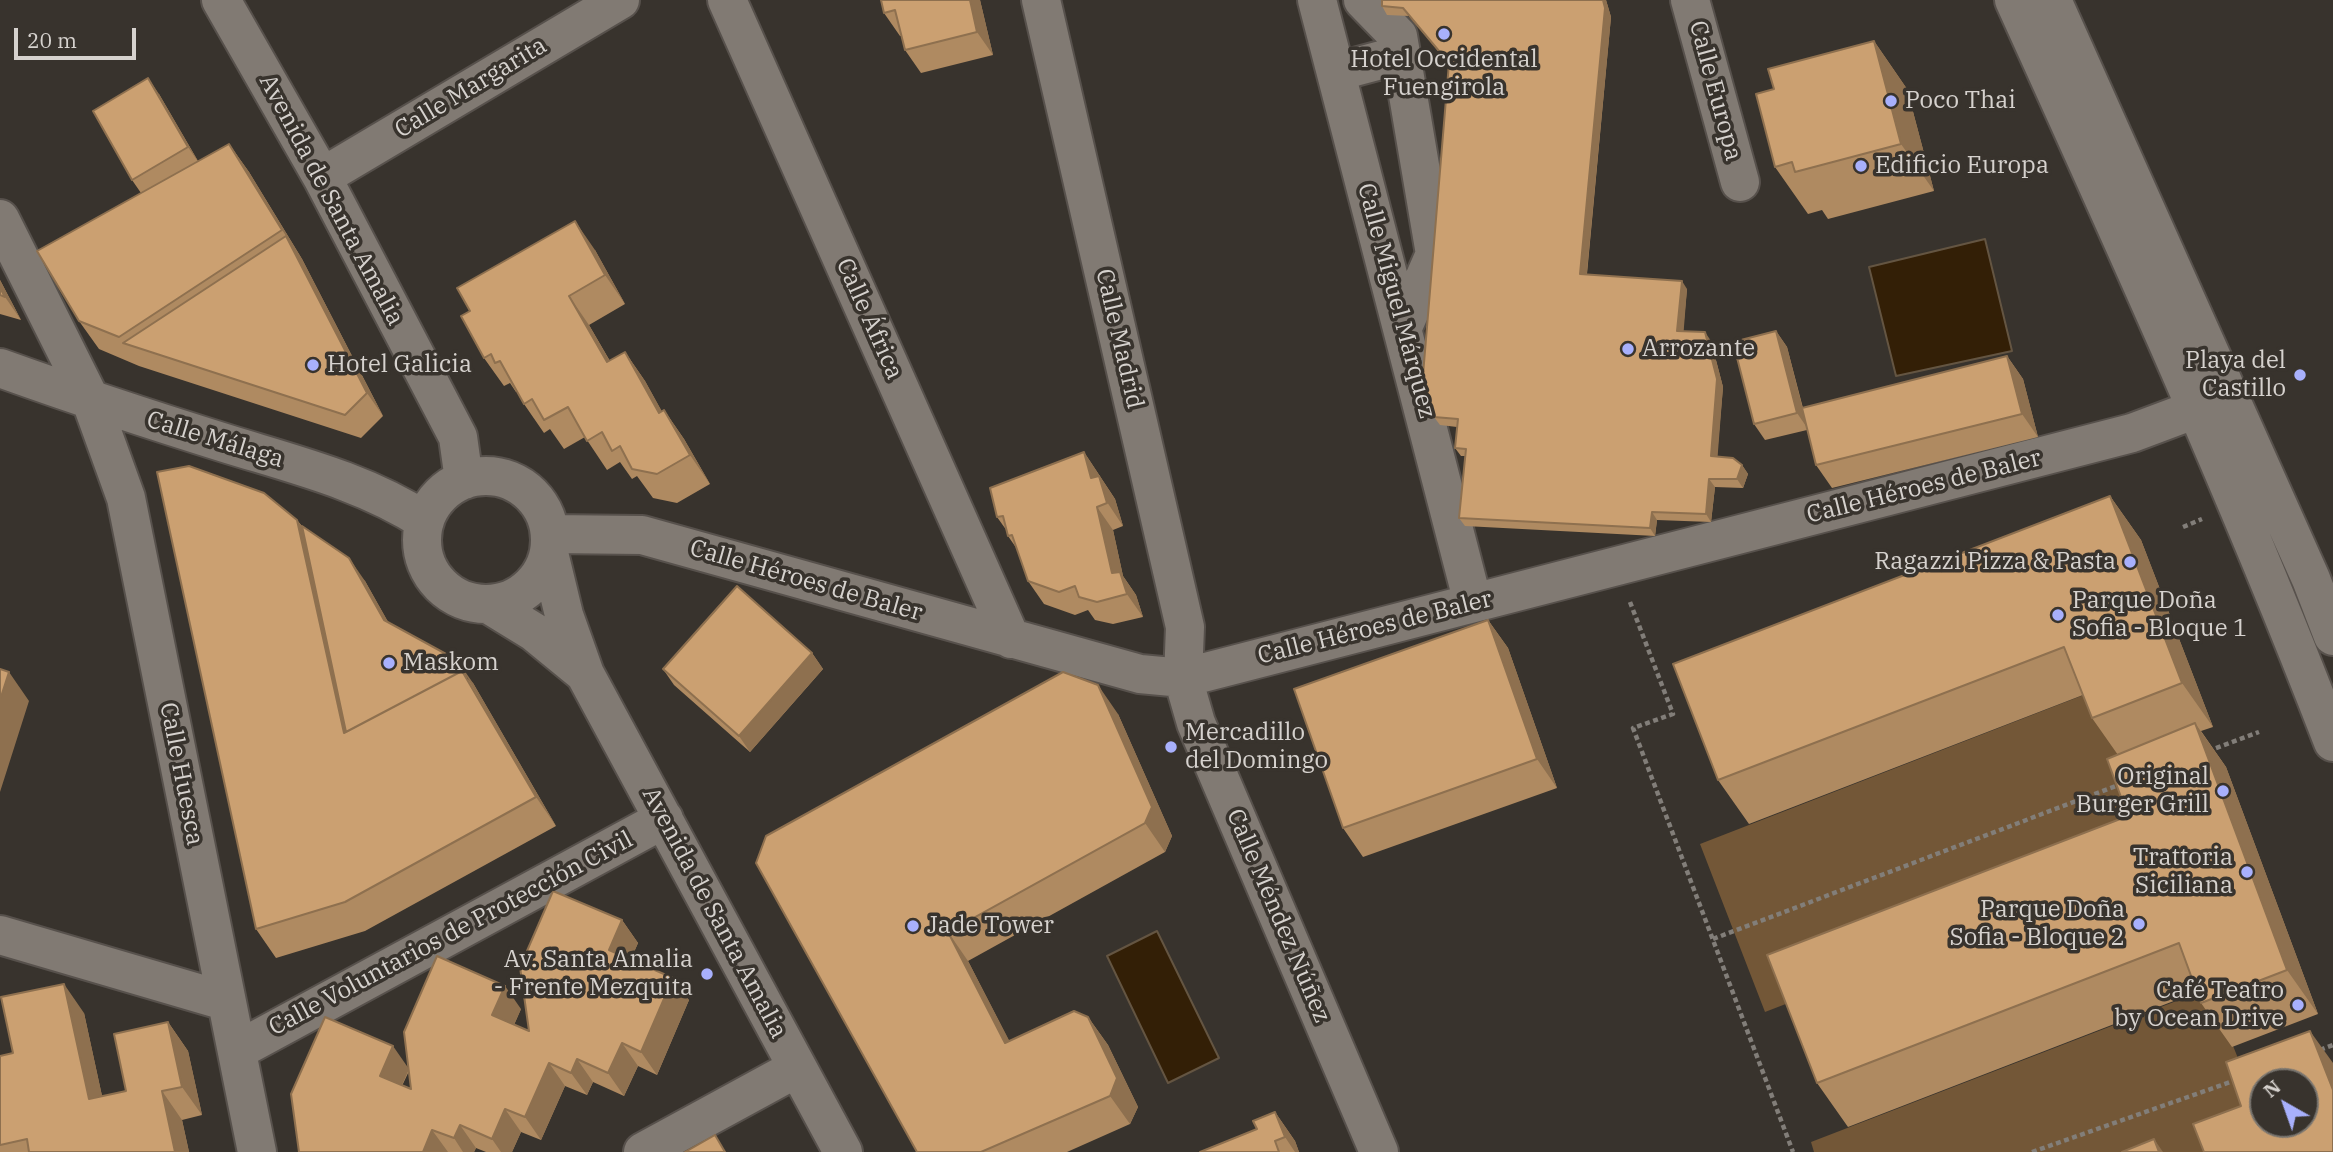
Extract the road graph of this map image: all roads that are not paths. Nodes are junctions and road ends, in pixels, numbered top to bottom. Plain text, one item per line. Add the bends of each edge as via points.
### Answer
1 (221, 0) edge
2 (620, 0) edge
3 (727, 0) edge
4 (1041, 0) edge
5 (1317, 0) edge
6 (1363, 0) edge
7 (1690, 0) edge
8 (2014, 0) edge
9 (2052, 0) edge
10 (1381, 60) dead end
11 (1336, 72) junction
12 (322, 177) junction
13 (1740, 182) dead end
14 (0, 219) edge
15 (1403, 327) junction
16 (0, 368) edge
17 (91, 401) junction
18 (2196, 409) junction
19 (1454, 426) edge
20 (464, 480) junction
21 (1446, 493) junction
22 (425, 522) junction
23 (549, 543) junction
24 (1473, 603) junction
25 (490, 605) junction
26 (2333, 636) edge
27 (1011, 639) junction
28 (585, 674) junction
29 (1183, 678) junction
30 (2333, 742) edge
31 (664, 819) junction
32 (0, 935) edge
33 (225, 1001) junction
34 (238, 1050) junction
35 (797, 1068) junction
36 (257, 1152) edge
37 (643, 1152) edge
38 (843, 1152) edge
39 (1379, 1152) edge

1 - 12 street, Avenida de Santa Amalia
2 - 12 street, Calle Margarita
3 - 27 street, Calle África
4 - 29 street, Calle Madrid via 1185,627
5 - 11 street, Calle Miguel Márquez
6 - 15 street via 1398,36 1435,254
7 - 13 street, Calle Europa
8 - 18 street
9 - 26 street
10 - 11 street
11 - 15 street, Calle Miguel Márquez
12 - 20 street, Avenida de Santa Amalia via 458,437
14 - 17 street, Calle Huesca
15 - 21 street, Calle Miguel Márquez
16 - 17 street, Calle Málaga
17 - 22 street, Calle Málaga via 339,478 391,498
17 - 33 street, Calle Huesca via 126,498
18 - 24 street, Calle Héroes de Baler via 2132,433
18 - 30 street
19 - 21 street
20 - 22 street via 433,504
20 - 23 street via 483,476 520,485 545,515
21 - 24 street, Calle Miguel Márquez
22 - 25 street via 422,542 435,580 450,594
23 - 25 street via 541,573 528,589
23 - 27 street, Calle Héroes de Baler via 642,535
23 - 28 street, Avenida de Santa Amalia via 564,615
24 - 29 street, Calle Héroes de Baler
25 - 28 street, Avenida de Santa Amalia via 534,632
27 - 29 street, Calle Héroes de Baler via 1140,674
28 - 31 street, Avenida de Santa Amalia
29 - 39 street, Calle Méndez Núñez via 1196,723
31 - 34 street, Calle Voluntarios de Protección Civil
31 - 35 street, Avenida de Santa Amalia
32 - 33 street
33 - 34 street, Calle Huesca
34 - 36 street, Calle Huesca
35 - 37 street
35 - 38 street, Avenida de Santa Amalia

